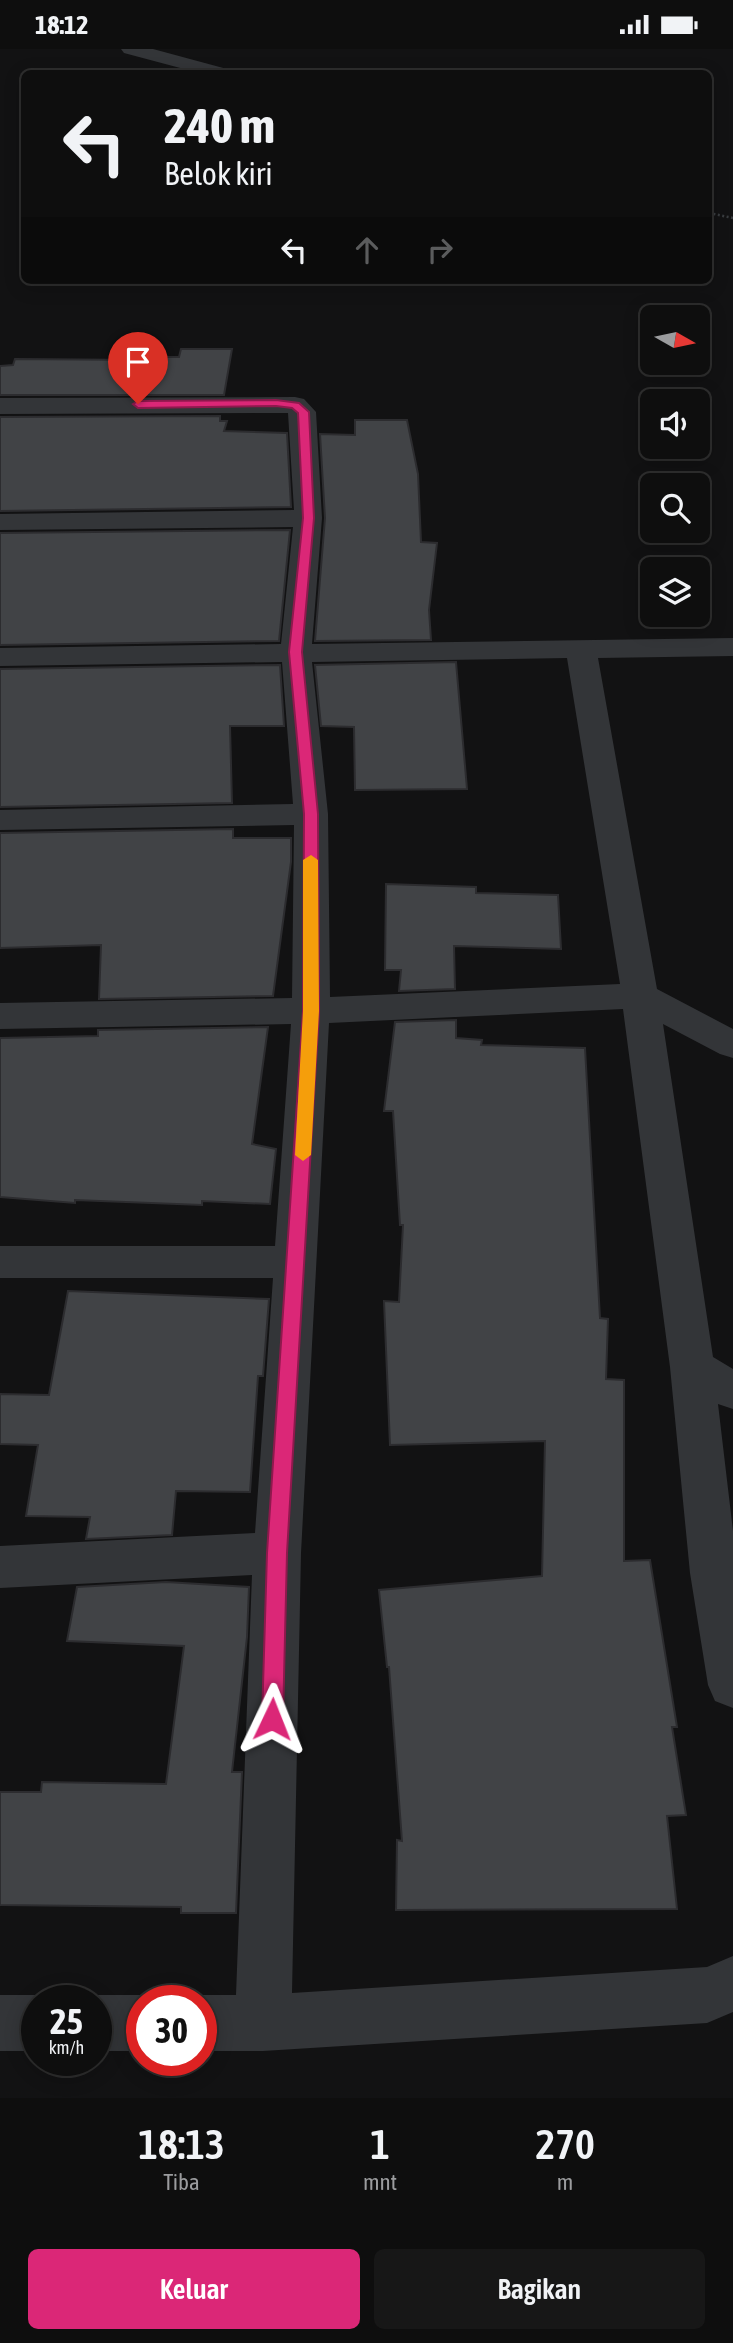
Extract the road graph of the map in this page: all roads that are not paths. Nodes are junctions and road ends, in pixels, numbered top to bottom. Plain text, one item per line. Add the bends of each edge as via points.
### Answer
1 (131, 49) edge
2 (209, 70) edge
3 (0, 406) edge
4 (309, 518) junction
5 (0, 522) edge
6 (733, 647) edge
7 (581, 649) junction
8 (296, 652) junction
9 (0, 657) edge
10 (311, 814) junction
11 (0, 820) edge
12 (640, 996) junction
13 (311, 1011) junction
14 (0, 1016) edge
15 (733, 1045) edge
16 (0, 1262) edge
17 (297, 1262) junction
18 (692, 1367) junction
19 (733, 1391) edge
20 (277, 1553) junction
21 (0, 1567) edge
22 (724, 1569) edge
23 (733, 1685) edge
24 (733, 1984) edge
25 (0, 2023) edge
26 (21, 2023) edge
27 (217, 2023) edge
28 (263, 2023) junction

1 - 2 street
3 - 4 street via 295,405 303,412
4 - 5 street
4 - 8 street
6 - 7 street
7 - 8 street
7 - 12 street
8 - 9 street
8 - 10 street
10 - 11 street
10 - 13 street
12 - 13 street
12 - 15 street
12 - 18 street
13 - 14 street
13 - 17 street
16 - 17 street
17 - 20 street
18 - 19 street
18 - 22 street
20 - 21 street
20 - 28 street
22 - 23 street
24 - 28 street via 707,1995
25 - 26 street
27 - 28 street

